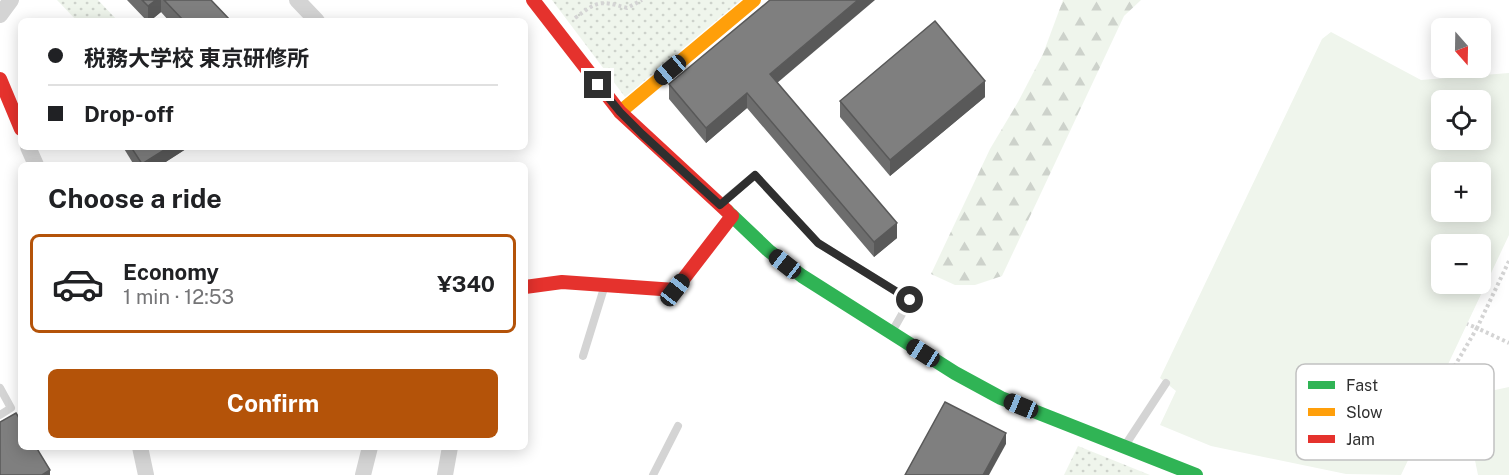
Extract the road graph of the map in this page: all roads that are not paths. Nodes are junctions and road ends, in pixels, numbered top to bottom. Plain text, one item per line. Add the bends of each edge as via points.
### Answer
1 (11, 0) edge
2 (297, 0) edge
3 (533, 0) edge
4 (754, 0) edge
5 (0, 15) edge
6 (314, 18) edge
7 (0, 79) edge
8 (620, 112) junction
9 (18, 122) edge
10 (720, 205) junction
11 (732, 216) junction
12 (606, 284) junction
13 (528, 287) edge
14 (891, 333) junction
15 (583, 356) dead end
16 (1166, 383) dead end
17 (0, 388) edge
18 (0, 415) edge
19 (678, 426) dead end
20 (1124, 447) junction
21 (141, 450) edge
22 (369, 450) edge
23 (449, 450) edge
24 (146, 475) edge
25 (363, 475) edge
26 (445, 475) edge
27 (653, 475) edge
28 (1196, 475) edge

1 - 5 street
2 - 6 street
3 - 8 street
4 - 8 street
7 - 9 street
8 - 10 street
10 - 11 street
10 - 14 lane via 755,175 818,243 910,300
11 - 12 street via 675,290
11 - 14 street via 802,276
12 - 13 street via 562,282
12 - 15 lane
14 - 20 street via 1001,398
16 - 20 lane
17 - 18 lane via 11,408
19 - 27 lane
20 - 28 street
21 - 24 street
22 - 25 street
23 - 26 street

